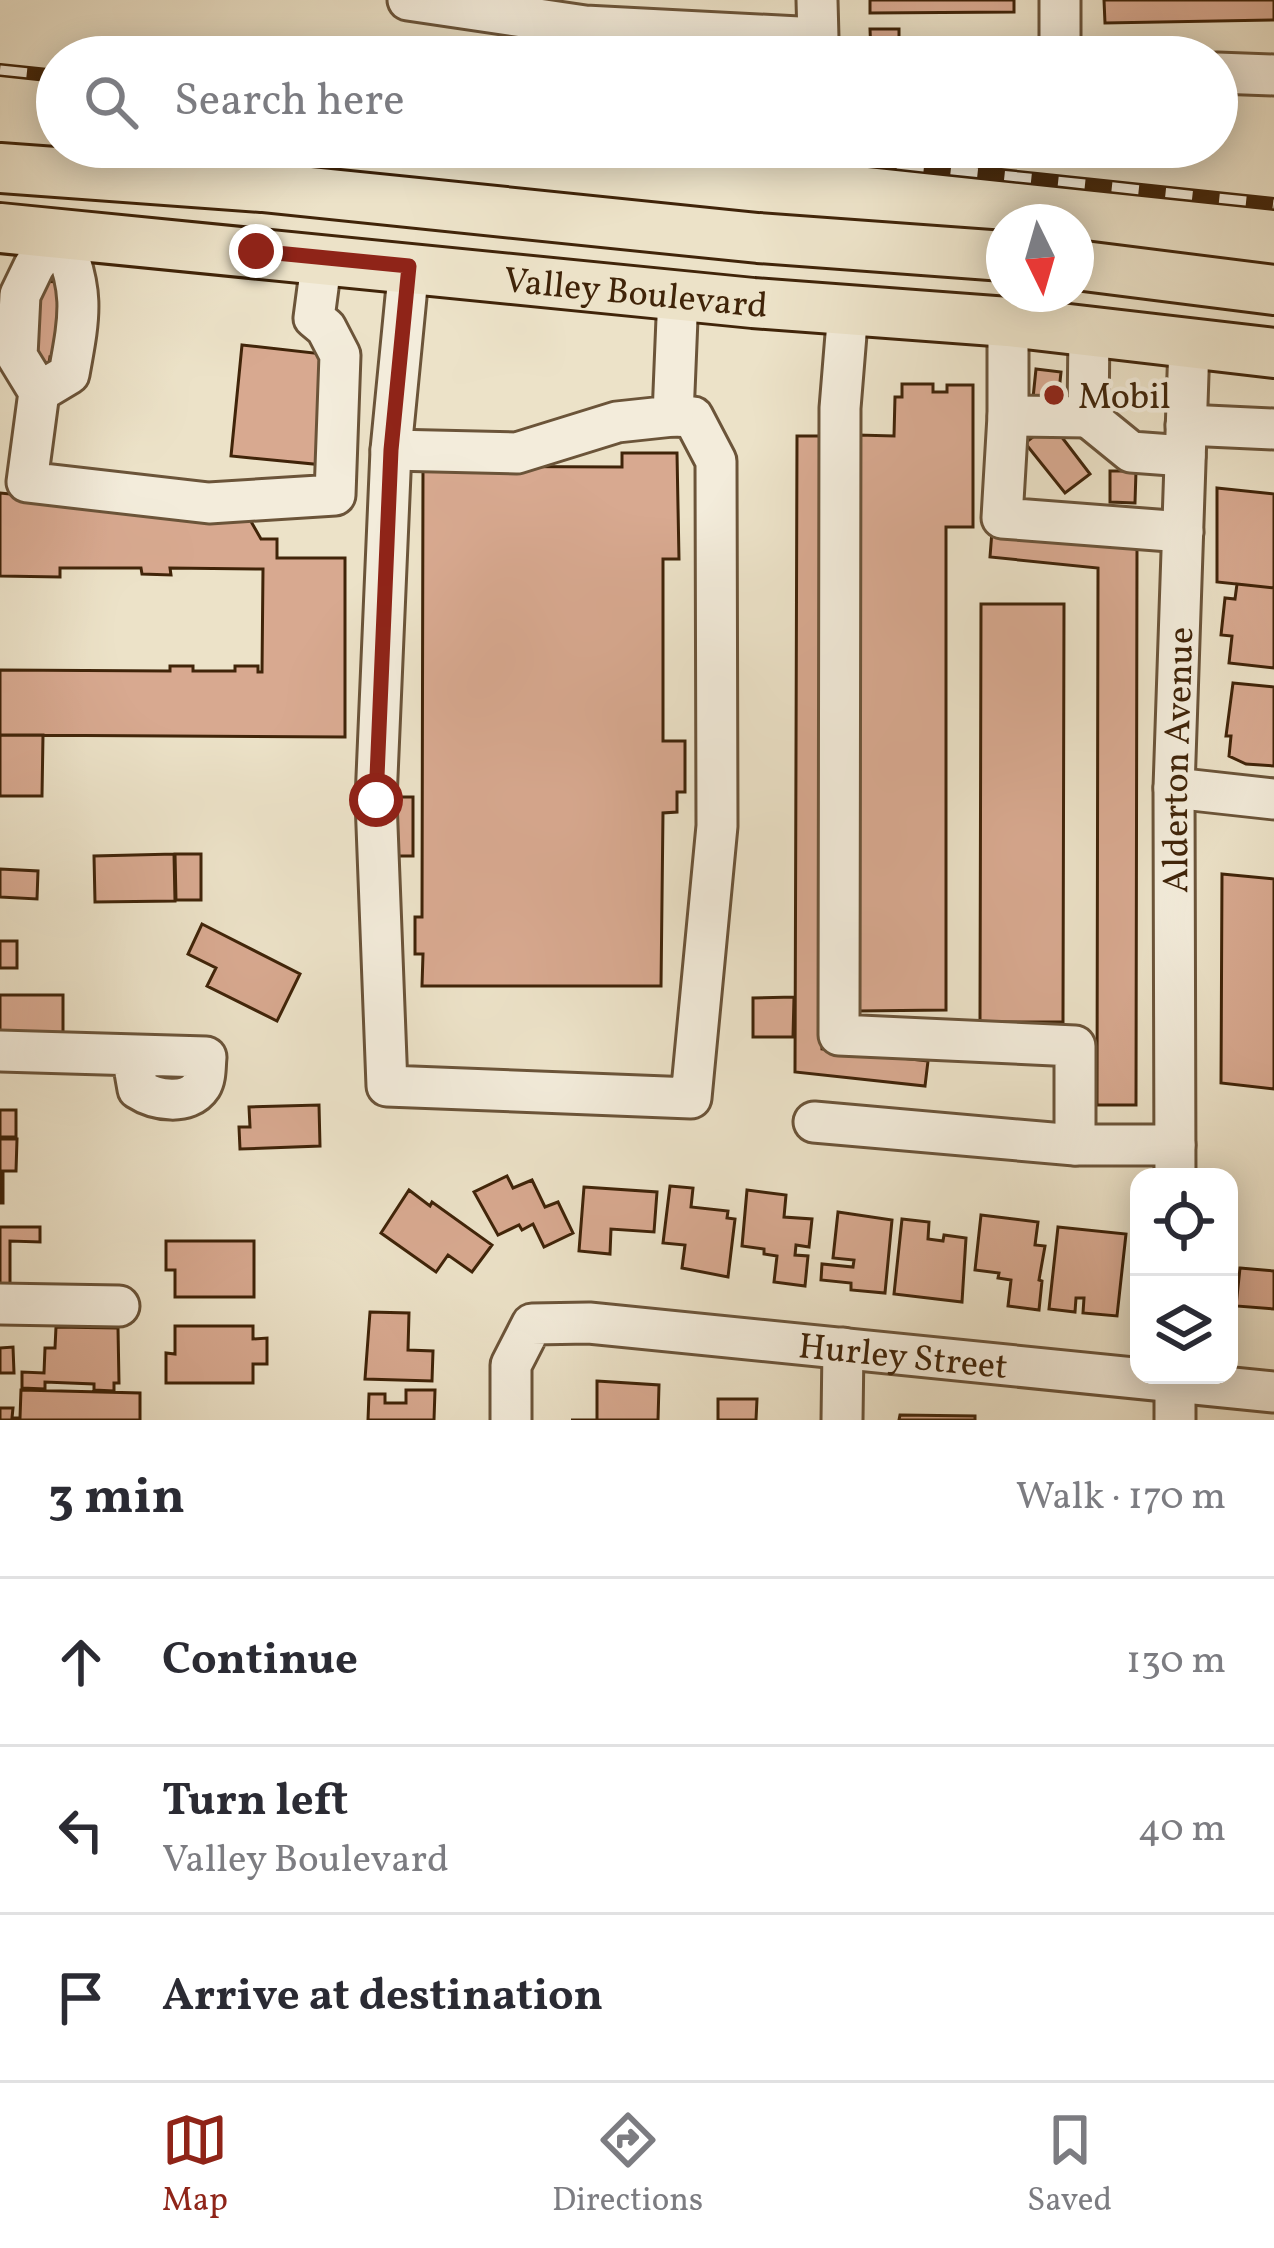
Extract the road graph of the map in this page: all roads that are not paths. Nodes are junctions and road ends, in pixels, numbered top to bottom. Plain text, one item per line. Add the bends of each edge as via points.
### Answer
1 (408, 0) edge
2 (818, 0) edge
3 (1060, 0) edge
4 (779, 36) edge
5 (818, 36) edge
6 (1060, 36) edge
7 (1238, 74) edge
8 (1274, 75) edge
9 (0, 168) edge
10 (0, 228) edge
11 (59, 232) junction
12 (986, 255) edge
13 (322, 257) junction
14 (409, 266) junction
15 (1094, 268) edge
16 (1194, 282) junction
17 (1274, 290) edge
18 (678, 295) junction
19 (848, 310) junction
20 (1008, 322) junction
21 (1089, 332) junction
22 (1189, 345) junction
23 (1274, 353) edge
24 (39, 392) junction
25 (673, 416) junction
26 (1008, 416) junction
27 (1088, 417) junction
28 (1274, 429) edge
29 (1186, 441) junction
30 (391, 450) junction
31 (1183, 532) junction
32 (1174, 788) junction
33 (1274, 799) edge
34 (0, 1051) edge
35 (133, 1055) dead end
36 (814, 1122) dead end
37 (1075, 1145) junction
38 (1175, 1161) edge
39 (0, 1304) edge
40 (119, 1306) dead end
41 (843, 1348) junction
42 (1130, 1373) edge
43 (1175, 1384) edge
44 (1221, 1384) edge
45 (1274, 1392) edge
46 (511, 1420) edge
47 (842, 1420) edge
48 (1175, 1420) edge

1 - 4 street via 585,26
2 - 5 street
3 - 6 street
7 - 8 street
9 - 12 main road, Valley Boulevard
10 - 11 main road, Valley Boulevard
11 - 13 main road, Valley Boulevard
11 - 24 street via 20,296 16,356
11 - 24 street via 76,269 80,313 69,374
13 - 14 main road, Valley Boulevard
13 - 24 street via 314,318 340,356 334,495 209,503 27,482
14 - 18 main road, Valley Boulevard
14 - 30 street
15 - 16 main road
16 - 17 main road
16 - 22 main road
18 - 19 main road, Valley Boulevard
18 - 25 street
19 - 20 main road, Valley Boulevard
19 - 37 street via 840,409 839,1035 1075,1046
20 - 21 main road, Valley Boulevard
20 - 26 street
21 - 22 main road, Valley Boulevard
21 - 27 street
22 - 23 main road, Valley Boulevard
22 - 29 street, Alderton Avenue
25 - 30 street via 617,422 517,453
25 - 30 street via 693,417 716,461 717,826 691,1098 387,1086 376,800
26 - 27 street
26 - 31 street via 1002,518
27 - 29 street via 1131,452
28 - 29 street
29 - 31 street, Alderton Avenue
31 - 32 street, Alderton Avenue
32 - 33 street
32 - 38 street, Alderton Avenue
34 - 35 street
36 - 37 street
37 - 38 street
39 - 40 street
41 - 42 street, Hurley Street
41 - 46 street, Hurley Street via 532,1324 512,1365
41 - 47 street
43 - 48 street
44 - 45 street, Hurley Street

